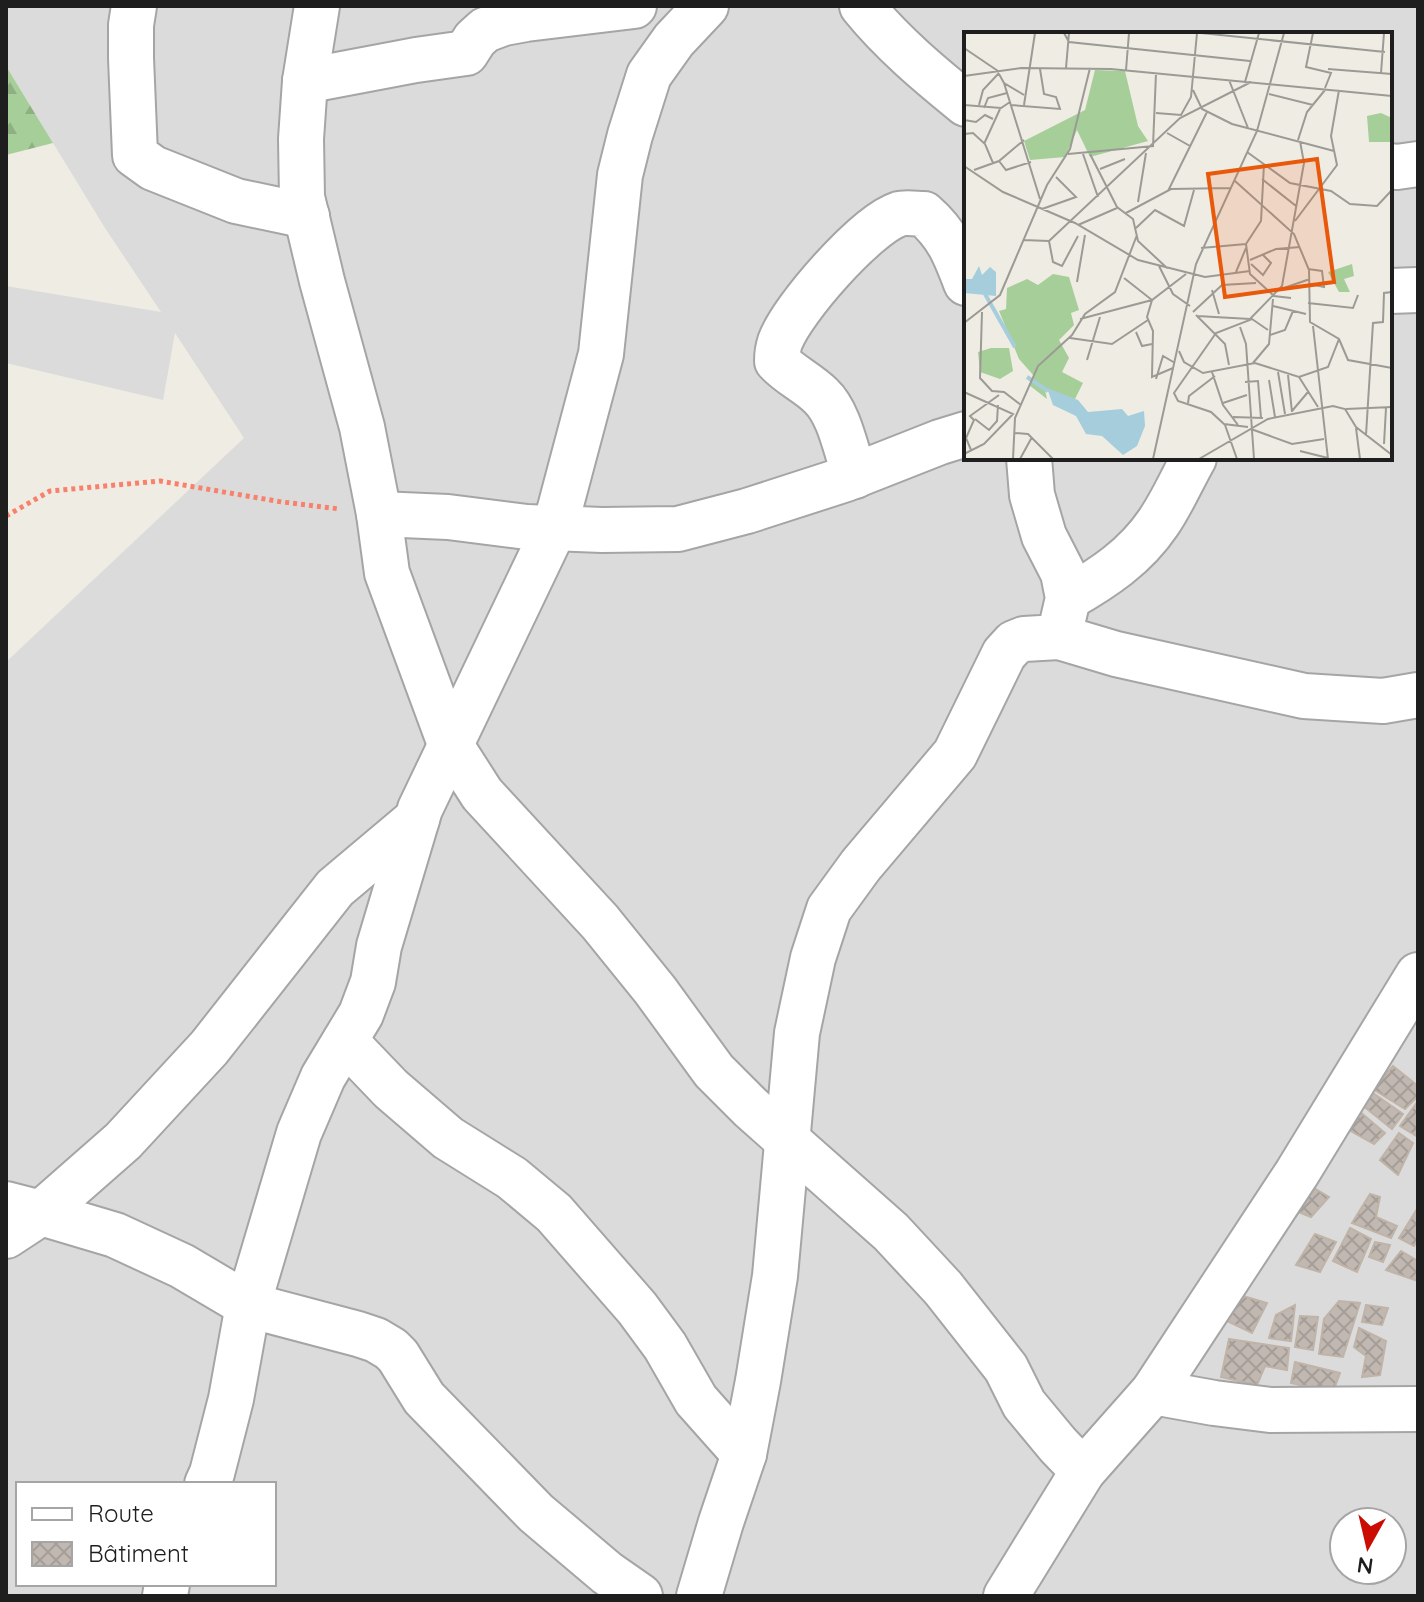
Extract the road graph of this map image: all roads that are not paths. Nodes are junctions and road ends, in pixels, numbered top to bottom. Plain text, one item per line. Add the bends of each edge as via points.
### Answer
1 (134, 6) edge
2 (634, 6) edge
3 (706, 6) edge
4 (862, 6) edge
5 (585, 9) edge
6 (304, 10) edge
7 (305, 81) junction
8 (964, 102) edge
9 (1418, 164) edge
10 (1392, 166) edge
11 (307, 216) junction
12 (964, 278) edge
13 (1418, 290) edge
14 (1392, 291) edge
15 (964, 435) edge
16 (1029, 460) edge
17 (1193, 460) edge
18 (855, 476) junction
19 (379, 514) junction
20 (555, 527) junction
21 (1064, 618) junction
22 (1418, 695) edge
23 (450, 744) junction
24 (417, 819) junction
25 (1418, 975) edge
26 (345, 1041) junction
27 (788, 1140) junction
28 (18, 1218) edge
29 (248, 1305) junction
30 (1153, 1392) junction
31 (1418, 1409) edge
32 (744, 1454) junction
33 (1083, 1471) junction
34 (208, 1482) edge
35 (640, 1596) edge
36 (699, 1596) edge
37 (1006, 1596) edge

1 - 11 street via 135,155 153,168 236,201
2 - 5 street
3 - 20 street via 649,75 630,135 620,175 601,354
4 - 8 street
5 - 7 street via 485,30 466,53
6 - 7 street
7 - 11 street via 301,139
9 - 10 street
11 - 19 street
12 - 18 street via 939,226 924,214 901,214 876,227 829,271 780,340 777,361 835,412
13 - 14 street
15 - 18 street
16 - 21 street via 1044,536 1063,573
17 - 21 street via 1158,523
18 - 20 street via 678,529
19 - 20 street
19 - 23 street via 387,573
20 - 23 street
21 - 22 street via 1116,654 1304,696 1383,701
21 - 27 street via 1014,643 1004,654 955,754 829,909 797,1033
23 - 24 street
23 - 27 street via 482,794 600,922 714,1071
24 - 26 street via 373,982
24 - 28 street via 335,888 200,1059 123,1141
25 - 30 street via 1297,1173
26 - 29 street via 299,1133
26 - 32 street via 448,1138 512,1178 554,1213 637,1308 696,1400
27 - 32 street via 775,1276
27 - 33 street via 891,1232 943,1288 1006,1368 1024,1404
28 - 29 street via 115,1235
29 - 34 street via 231,1399
29 - 35 street via 358,1334 391,1349 424,1398 536,1513
30 - 31 street via 1270,1410
30 - 33 street
32 - 36 street
33 - 37 street

